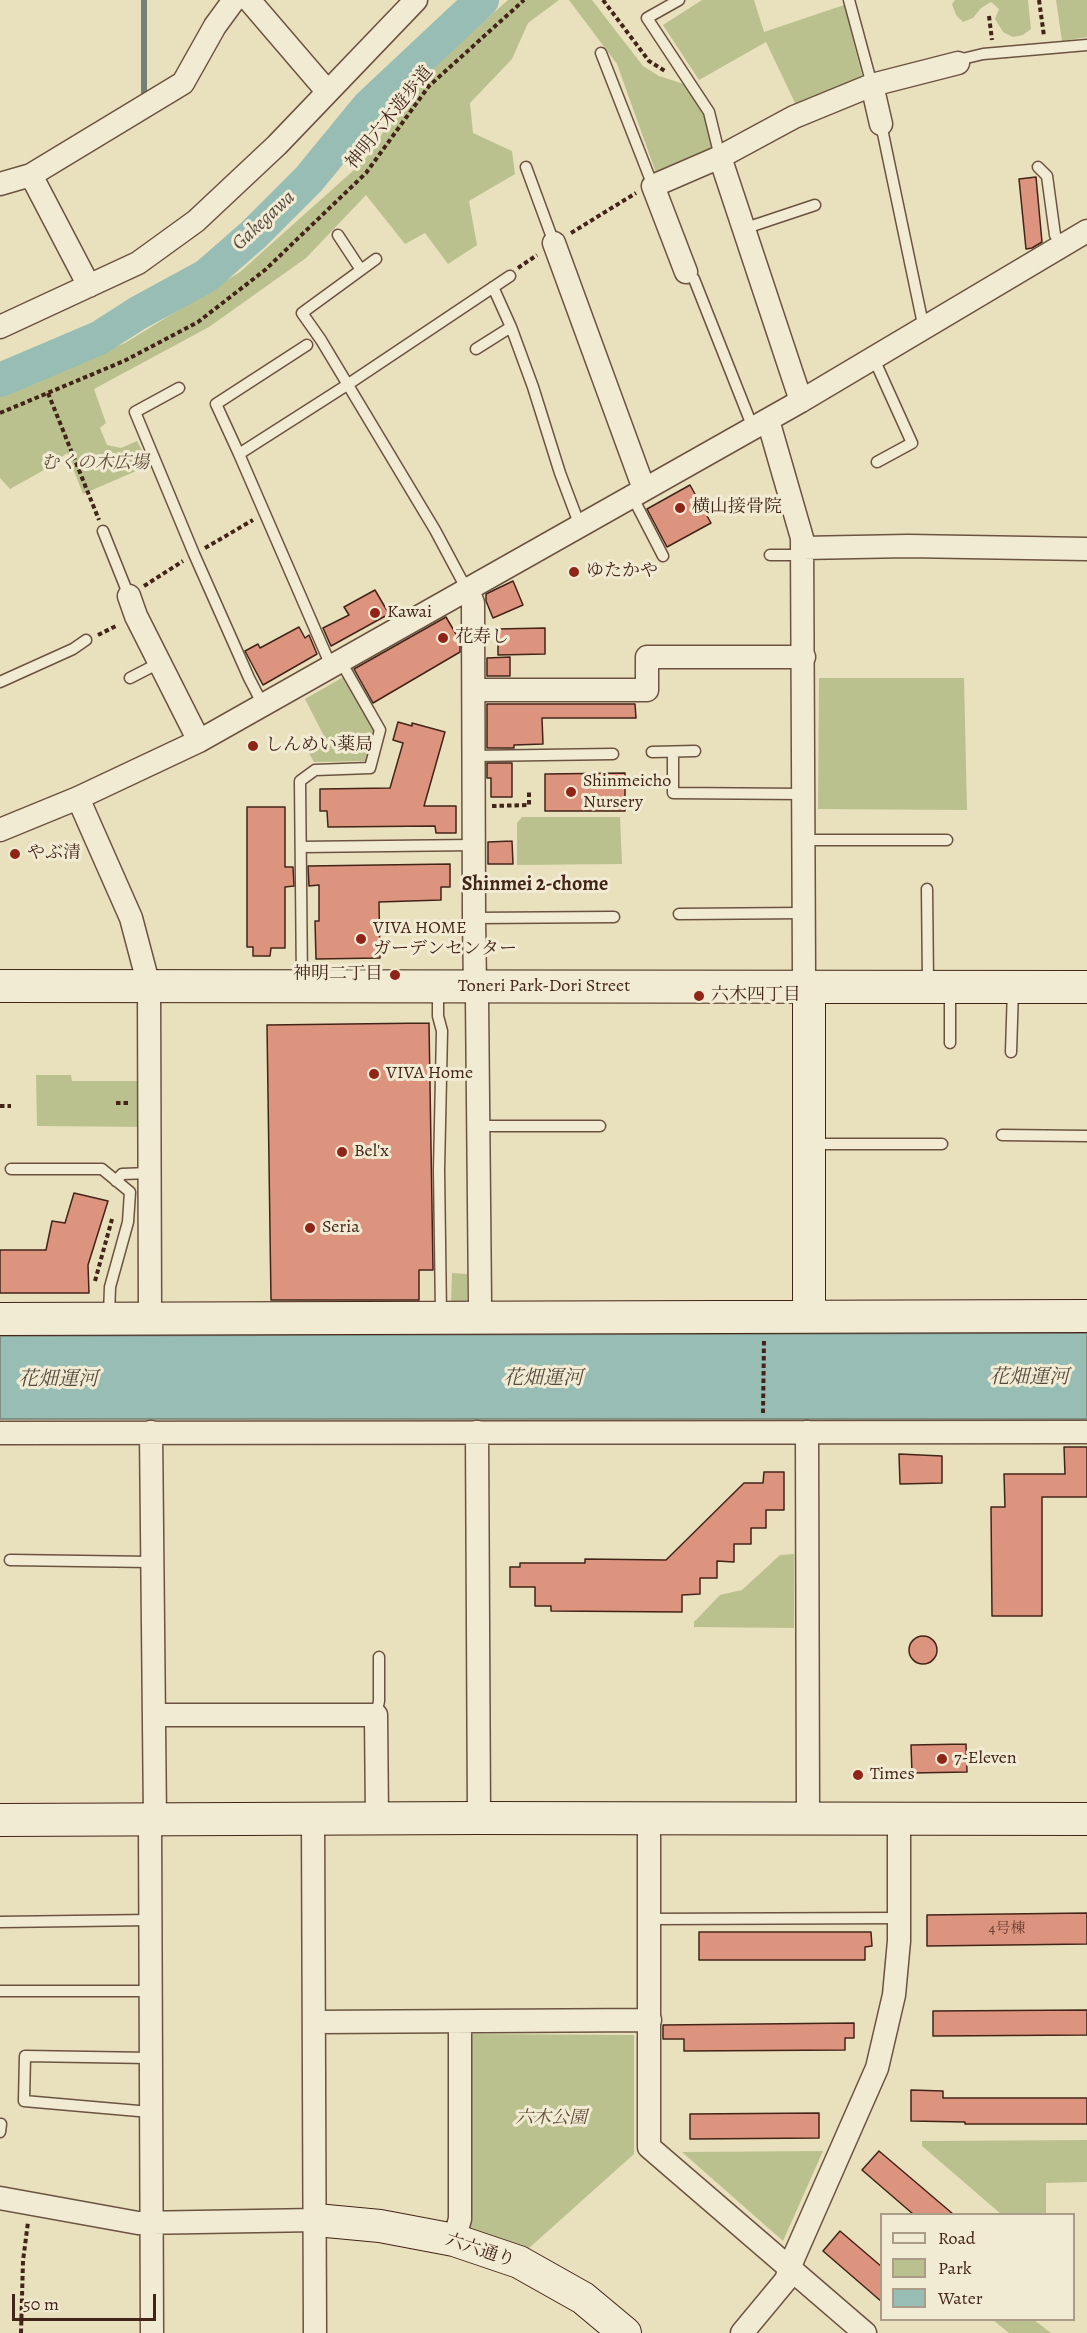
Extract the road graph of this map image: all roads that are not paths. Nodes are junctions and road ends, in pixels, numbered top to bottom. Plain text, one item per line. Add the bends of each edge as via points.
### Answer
1 (234, 0) edge
2 (249, 0) edge
3 (679, 0) edge
4 (849, 0) edge
5 (401, 5) edge
6 (1087, 45) edge
7 (601, 53) dead end
8 (958, 63) joint
9 (872, 85) junction
10 (327, 91) junction
11 (881, 124) joint
12 (720, 157) junction
13 (1038, 166) dead end
14 (526, 167) dead end
15 (31, 175) junction
16 (0, 184) edge
17 (653, 186) junction
18 (815, 205) dead end
19 (743, 229) junction
20 (1087, 231) edge
21 (338, 235) dead end
22 (554, 243) joint
23 (1063, 246) junction
24 (376, 259) dead end
25 (361, 270) junction
26 (686, 272) joint
27 (510, 276) road end
28 (89, 286) junction
29 (493, 287) junction
30 (0, 327) edge
31 (511, 327) junction
32 (924, 330) junction
33 (307, 345) dead end
34 (476, 349) dead end
35 (874, 359) junction
36 (347, 384) junction
37 (179, 388) dead end
38 (801, 401) junction
39 (761, 424) junction
40 (239, 454) junction
41 (877, 462) dead end
42 (638, 493) junction
43 (580, 526) junction
44 (103, 531) road end
45 (1087, 549) edge
46 (802, 552) junction
47 (770, 555) dead end
48 (663, 556) dead end
49 (468, 590) junction
50 (132, 606) joint
51 (86, 640) road end
52 (804, 657) junction
53 (159, 663) junction
54 (336, 663) junction
55 (130, 678) dead end
56 (0, 682) edge
57 (474, 690) junction
58 (263, 705) junction
59 (199, 741) junction
60 (695, 751) dead end
61 (652, 752) dead end
62 (673, 752) junction
63 (613, 754) dead end
64 (474, 756) junction
65 (804, 794) junction
66 (78, 798) junction
67 (0, 830) edge
68 (804, 840) junction
69 (947, 840) dead end
70 (474, 844) junction
71 (301, 847) junction
72 (927, 889) dead end
73 (804, 913) junction
74 (679, 914) dead end
75 (614, 917) dead end
76 (474, 918) junction
77 (0, 986) edge
78 (302, 986) junction
79 (1013, 986) junction
80 (149, 987) junction
81 (438, 987) junction
82 (475, 987) junction
83 (939, 987) junction
84 (1087, 987) edge
85 (807, 988) junction
86 (950, 1043) dead end
87 (1011, 1052) dead end
88 (478, 1126) junction
89 (600, 1126) dead end
90 (1002, 1135) dead end
91 (1087, 1136) edge
92 (809, 1144) junction
93 (942, 1144) dead end
94 (11, 1169) dead end
95 (150, 1173) junction
96 (116, 1180) junction
97 (1087, 1316) edge
98 (809, 1317) junction
99 (109, 1318) junction
100 (150, 1318) junction
101 (478, 1318) junction
102 (0, 1319) edge
103 (441, 1319) junction
104 (151, 1432) junction
105 (477, 1432) junction
106 (807, 1432) junction
107 (1087, 1432) edge
108 (0, 1433) edge
109 (10, 1560) dead end
110 (151, 1562) junction
111 (379, 1657) dead end
112 (154, 1715) junction
113 (376, 1715) junction
114 (313, 1818) junction
115 (377, 1818) junction
116 (479, 1818) junction
117 (649, 1819) junction
118 (808, 1819) junction
119 (899, 1819) junction
120 (1087, 1819) edge
121 (0, 1820) edge
122 (152, 1820) junction
123 (650, 1918) junction
124 (899, 1918) junction
125 (150, 1920) junction
126 (0, 1922) edge
127 (0, 1991) edge
128 (150, 1991) junction
129 (650, 2020) junction
130 (315, 2022) junction
131 (460, 2022) junction
132 (150, 2058) junction
133 (150, 2112) junction
134 (0, 2198) edge
135 (316, 2220) junction
136 (150, 2223) junction
137 (454, 2240) junction
138 (789, 2268) junction
139 (152, 2333) edge
140 (315, 2333) edge
141 (625, 2333) edge
142 (742, 2333) edge
143 (865, 2333) edge

1 - 15 street via 183,83
2 - 10 street
3 - 12 lane via 647,18 709,112
4 - 9 lane
5 - 10 street
6 - 8 lane via 993,53
7 - 17 lane
8 - 9 street
9 - 11 street
9 - 12 street via 794,117
10 - 28 street via 277,145 196,221 138,263
11 - 32 lane
12 - 17 street
12 - 19 street
13 - 23 lane via 1047,176 1055,235
14 - 22 lane
15 - 16 street
15 - 28 street
17 - 26 street
18 - 19 lane
19 - 38 street
20 - 23 street
21 - 25 lane
22 - 42 street
23 - 32 street
24 - 25 lane
25 - 36 lane via 302,313
26 - 39 lane via 694,279
27 - 29 lane
28 - 30 street
29 - 31 lane
29 - 36 lane
31 - 34 lane
31 - 43 lane
32 - 35 street
33 - 40 lane via 216,404
35 - 38 street
35 - 41 lane via 912,443
36 - 40 lane
36 - 49 lane
37 - 58 lane via 135,412
38 - 39 street
39 - 42 street
39 - 46 street via 797,520
40 - 54 lane
42 - 43 street
42 - 48 lane
43 - 49 street
44 - 50 lane
45 - 46 street via 908,546
46 - 47 lane
46 - 52 street
49 - 54 street
49 - 57 street via 473,603
50 - 53 street
51 - 56 lane
52 - 57 street via 647,657 647,690
52 - 65 street
53 - 55 lane
53 - 59 street
54 - 58 street
54 - 71 lane via 380,730 370,768 315,770 300,781
57 - 64 street
58 - 59 street
59 - 66 street
60 - 62 lane
61 - 62 lane
62 - 65 lane via 673,793
63 - 64 lane
64 - 70 street
65 - 68 street
66 - 67 street
66 - 80 street via 131,918
68 - 69 lane
68 - 73 street
70 - 71 lane
70 - 76 street
71 - 78 lane
72 - 83 lane
73 - 74 lane
73 - 85 street
75 - 76 lane
76 - 82 street
77 - 80 street, Toneri Park-Dori Street
78 - 80 street, Toneri Park-Dori Street
78 - 81 street, Toneri Park-Dori Street
79 - 83 street, Toneri Park-Dori Street
79 - 84 street, Toneri Park-Dori Street
79 - 87 lane
80 - 95 street
81 - 82 street, Toneri Park-Dori Street
81 - 103 lane via 442,1031
82 - 85 street, Toneri Park-Dori Street
82 - 88 street
83 - 85 street, Toneri Park-Dori Street
83 - 86 lane
85 - 92 street
88 - 89 lane
88 - 101 street
90 - 91 lane
92 - 93 lane
92 - 98 street
94 - 96 lane via 102,1168
95 - 96 lane via 122,1174
95 - 100 street
96 - 99 lane via 129,1192 128,1222 110,1287
97 - 98 street
98 - 101 street
99 - 100 street
99 - 102 street
100 - 103 street
101 - 103 street
104 - 105 street
104 - 108 street
104 - 110 street
105 - 106 street
105 - 116 street
106 - 107 street
106 - 118 street
109 - 110 lane
110 - 112 street
111 - 113 lane
112 - 113 street
112 - 122 street
113 - 115 street
114 - 115 street
114 - 122 street
114 - 130 street
115 - 116 street
116 - 117 street
117 - 118 street
117 - 123 street
118 - 119 street
119 - 120 street
119 - 124 street
121 - 122 street
122 - 125 street
123 - 124 lane
123 - 129 street
124 - 138 street via 894,1995 877,2068
125 - 126 lane
125 - 128 street
127 - 128 lane
128 - 132 street
129 - 131 street
129 - 138 street via 649,2147
130 - 131 street
130 - 135 street
131 - 137 street via 460,2219
132 - 133 street
132 - 133 lane via 25,2056 24,2101
133 - 136 street
134 - 136 street
135 - 136 street
135 - 137 street, 六六通り via 380,2226
135 - 140 street
136 - 139 street
137 - 141 street, 六六通り via 519,2262 583,2298
138 - 142 street via 786,2280
138 - 143 street

